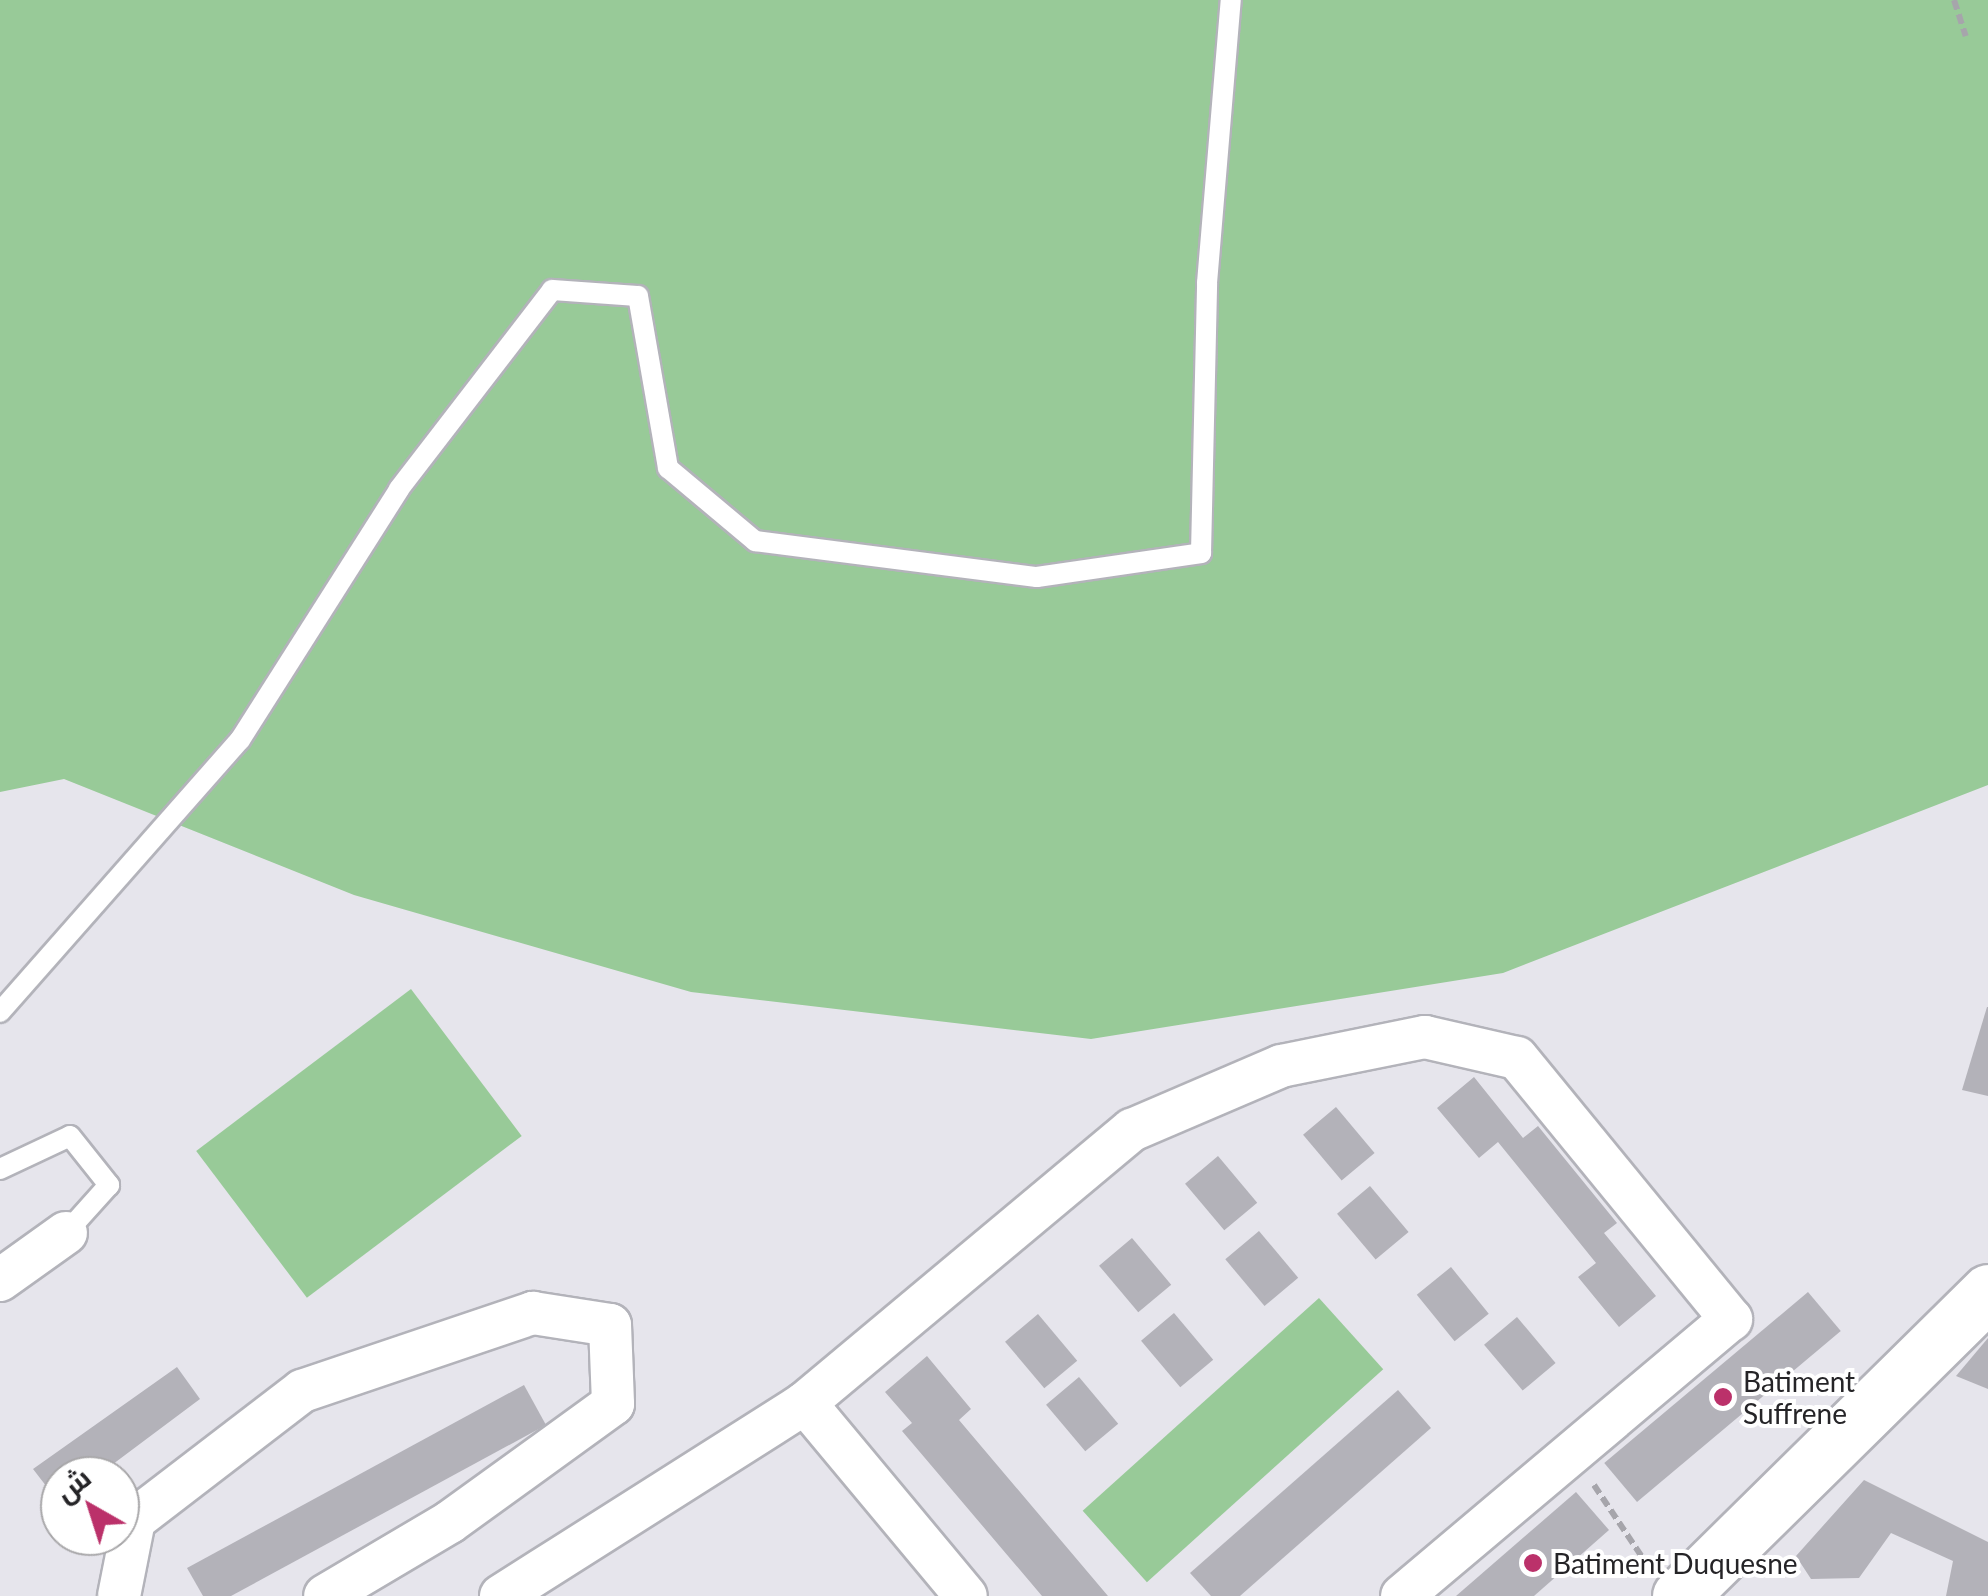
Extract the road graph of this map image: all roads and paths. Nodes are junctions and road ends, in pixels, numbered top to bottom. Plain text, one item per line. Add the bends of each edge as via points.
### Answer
1 (1231, 0) edge
2 (1954, 0) edge
3 (1966, 36) dead end
4 (0, 1012) edge
5 (0, 1169) edge
6 (66, 1234) joint
7 (0, 1280) edge
8 (1988, 1292) edge
9 (805, 1404) junction
10 (1575, 1456) junction
11 (1669, 1588) edge
12 (119, 1596) edge
13 (325, 1596) edge
14 (501, 1596) edge
15 (966, 1596) edge
16 (1402, 1596) edge

1 - 4 lane via 1208,283 1201,553 1037,577 755,541 668,468 638,296 552,290 399,489 240,740
2 - 3 path
5 - 6 lane via 70,1136 110,1185
6 - 7 street
8 - 11 main road
9 - 10 street via 1132,1130 1280,1066 1425,1037 1517,1058 1731,1318
9 - 14 street
9 - 15 street
10 - 11 path
10 - 16 street
12 - 13 street via 134,1520 302,1391 533,1313 610,1324 614,1404 450,1522

